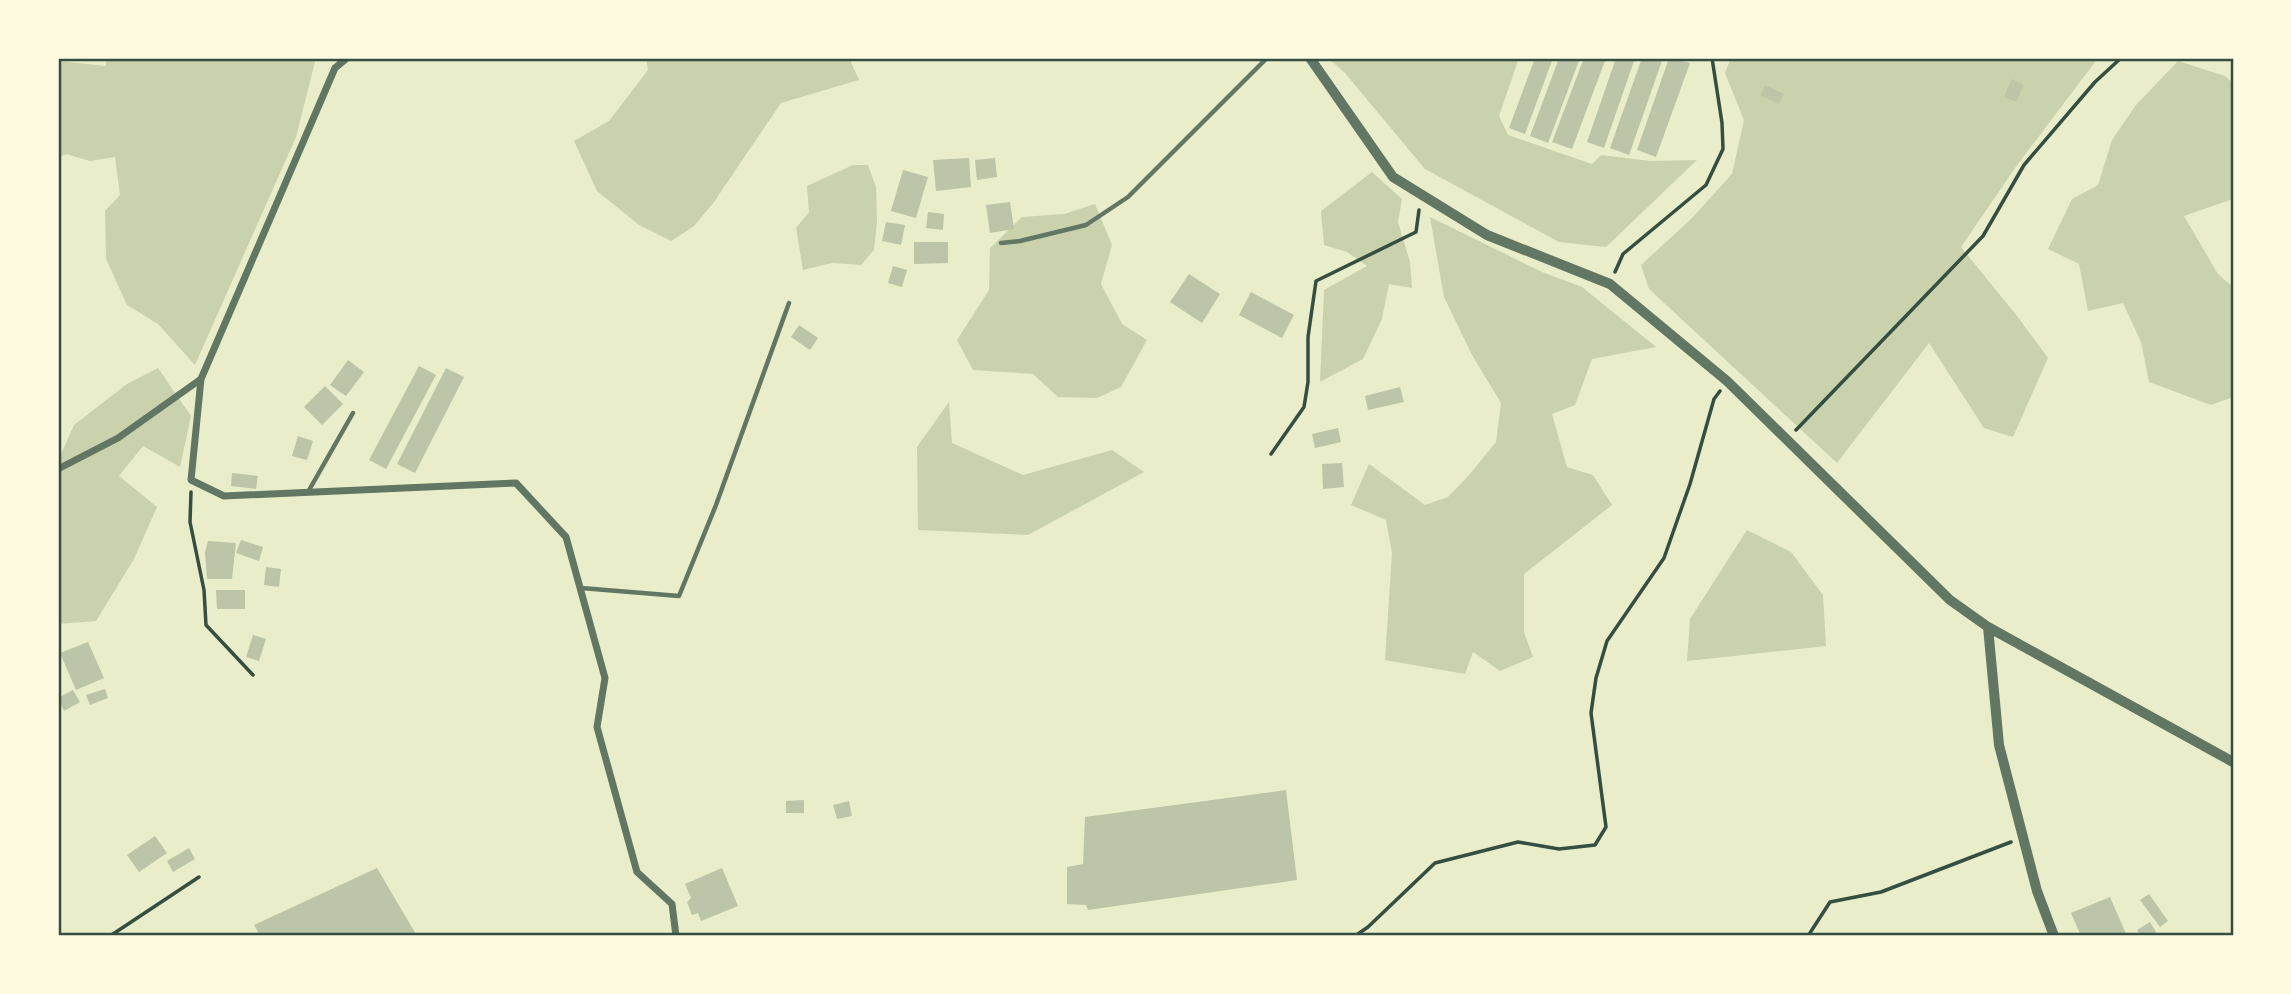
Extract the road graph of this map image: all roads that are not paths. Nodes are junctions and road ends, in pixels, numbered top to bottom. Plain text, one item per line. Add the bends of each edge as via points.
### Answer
1 (347, 58) edge
2 (1267, 58) edge
3 (1310, 58) edge
4 (1001, 243) dead end
5 (789, 303) dead end
6 (201, 379) junction
7 (353, 413) dead end
8 (58, 469) edge
9 (308, 492) junction
10 (580, 587) junction
11 (1988, 627) junction
12 (2233, 762) edge
13 (676, 936) edge
14 (2054, 936) edge

1 - 6 street via 335,68
2 - 4 lane via 1128,197 1086,225
3 - 11 street via 1393,177 1487,235 1610,284 1727,381 1950,600
5 - 10 lane via 678,596
6 - 8 street via 118,438
6 - 9 street via 191,480 224,496
7 - 9 lane
9 - 10 street via 516,483 566,537
10 - 13 street via 605,678 597,727 637,872 672,904
11 - 12 street
11 - 14 street via 1999,746 2037,891

